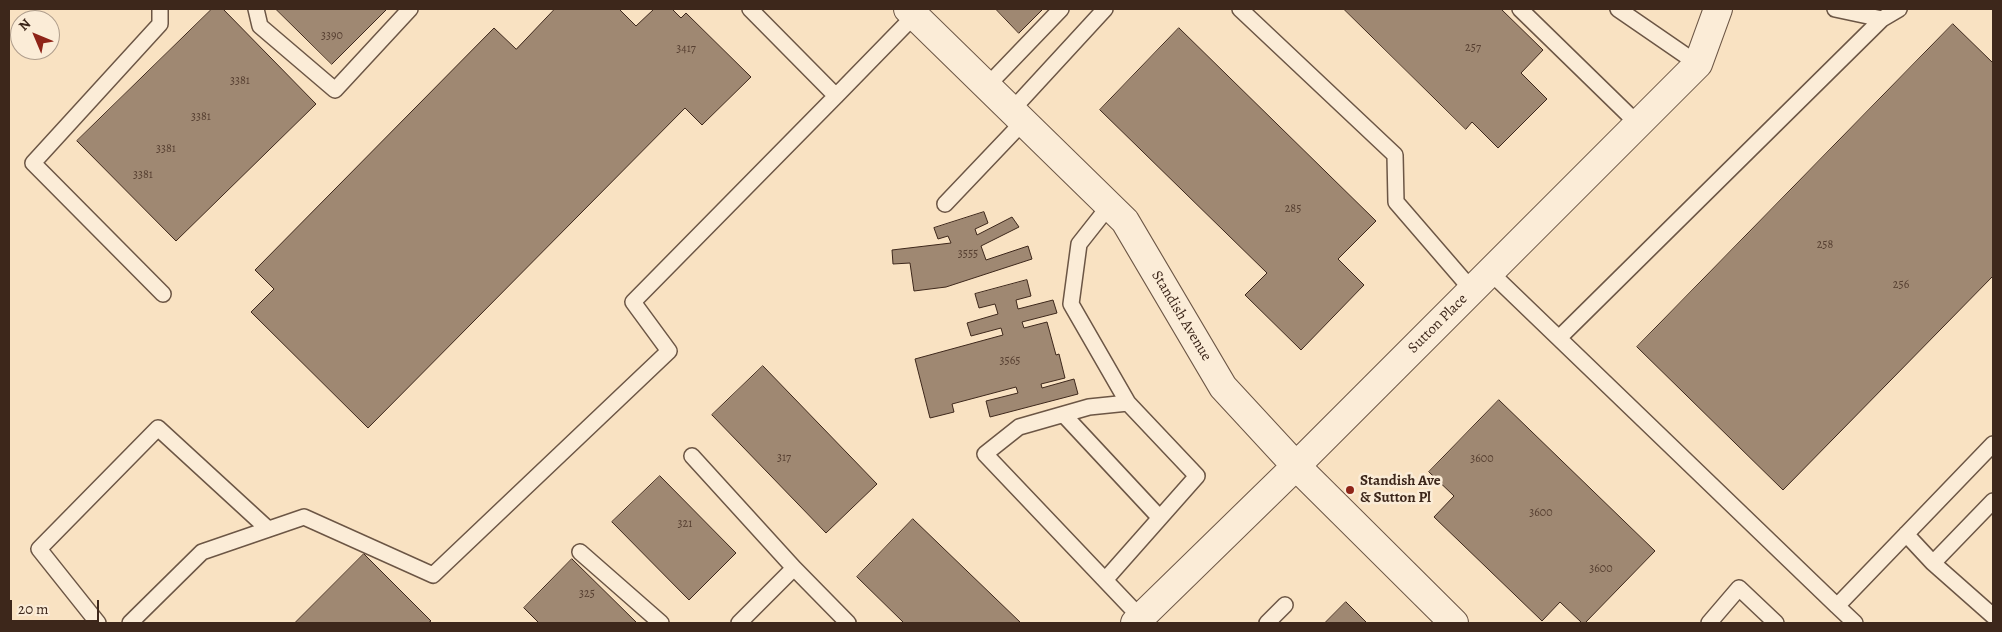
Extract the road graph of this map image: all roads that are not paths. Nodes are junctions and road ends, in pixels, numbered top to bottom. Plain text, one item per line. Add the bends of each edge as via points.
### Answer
1 (160, 9) edge
2 (256, 9) edge
3 (410, 9) edge
4 (750, 9) edge
5 (1061, 9) edge
6 (1105, 9) edge
7 (1240, 9) edge
8 (1520, 9) edge
9 (1618, 9) edge
10 (1718, 9) edge
11 (1835, 9) edge
12 (1899, 9) edge
13 (911, 12) edge
14 (1882, 19) junction
15 (1698, 64) junction
16 (987, 86) junction
17 (836, 96) junction
18 (1018, 116) junction
19 (1638, 124) junction
20 (945, 204) dead end
21 (1109, 206) junction
22 (1481, 281) junction
23 (163, 294) dead end
24 (1559, 338) junction
25 (1128, 403) junction
26 (1064, 415) junction
27 (1993, 444) edge
28 (692, 456) dead end
29 (1296, 466) junction
30 (1993, 501) edge
31 (1160, 518) junction
32 (268, 529) junction
33 (1906, 534) junction
34 (580, 552) dead end
35 (1933, 563) junction
36 (794, 568) junction
37 (1105, 580) junction
38 (1285, 605) dead end
39 (1837, 606) junction
40 (1993, 616) edge
41 (1138, 620) edge
42 (98, 623) edge
43 (130, 623) edge
44 (661, 623) edge
45 (739, 623) edge
46 (848, 623) edge
47 (1267, 623) edge
48 (1454, 623) edge
49 (1709, 623) edge
50 (1776, 623) edge
51 (1855, 623) edge

1 - 23 lane via 160,24 33,164
2 - 3 lane via 260,26 335,90
4 - 17 lane
5 - 16 lane
6 - 18 lane
7 - 22 lane via 1395,155 1396,202
8 - 19 lane
9 - 15 lane
10 - 15 street, Sutton Place
11 - 14 lane
12 - 14 lane
13 - 16 street, Standish Avenue
13 - 17 lane
14 - 24 lane
15 - 19 street, Sutton Place
16 - 18 street, Standish Avenue
17 - 32 lane via 633,302 669,351 433,575 304,517
18 - 20 lane
18 - 21 street, Standish Avenue
19 - 22 street, Sutton Place
21 - 25 lane via 1078,244 1071,304
21 - 29 street, Standish Avenue via 1125,222 1223,387
22 - 24 lane
22 - 29 street, Sutton Place
24 - 39 lane
25 - 26 lane via 1088,407
25 - 31 lane via 1197,476
26 - 31 lane
26 - 37 lane via 1019,427 985,454
27 - 33 lane
28 - 36 lane
29 - 41 street, Sutton Place
29 - 48 street, Standish Avenue
30 - 35 lane
31 - 37 lane
32 - 42 lane via 158,428 39,549
32 - 43 lane via 202,552
33 - 35 lane
33 - 39 lane
34 - 44 lane
35 - 40 lane
36 - 45 lane
36 - 46 lane
37 - 41 lane
38 - 47 lane
39 - 51 lane
49 - 50 lane via 1739,588

